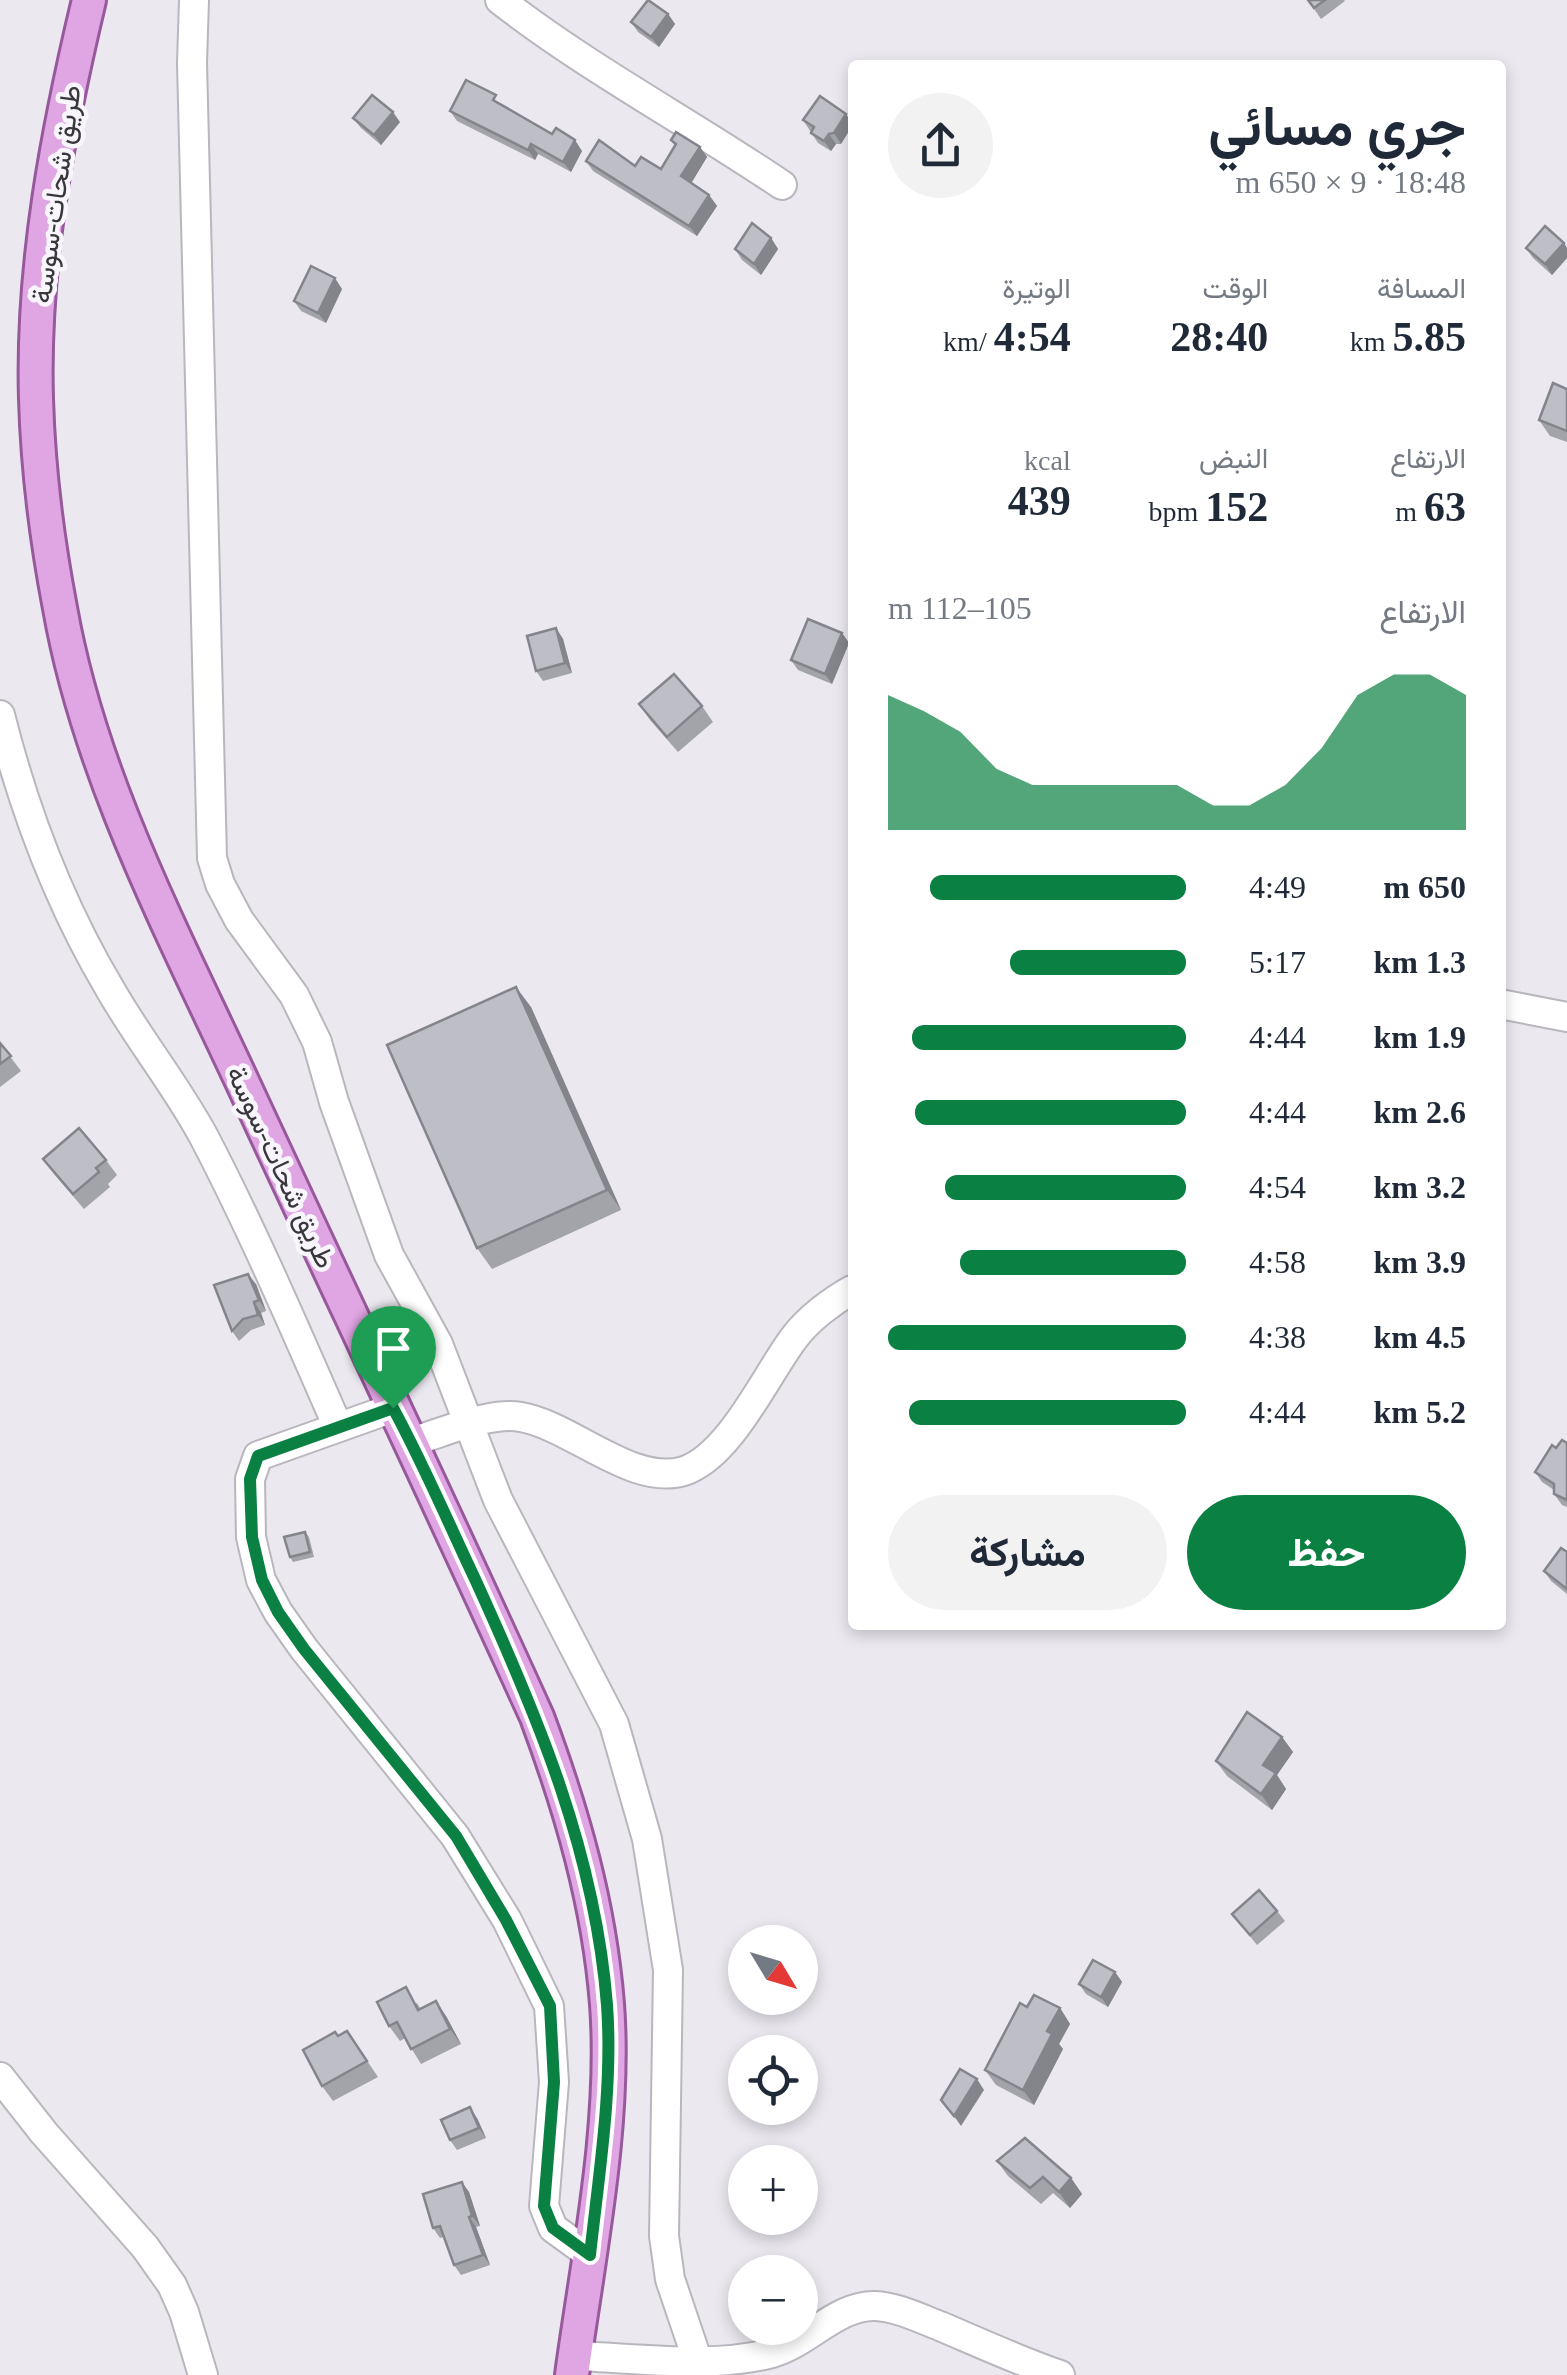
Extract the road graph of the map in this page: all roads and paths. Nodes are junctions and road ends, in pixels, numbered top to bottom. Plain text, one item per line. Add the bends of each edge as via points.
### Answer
1 (89, 0) edge
2 (194, 0) edge
3 (500, 0) edge
4 (782, 185) dead end
5 (0, 715) edge
6 (1506, 1005) edge
7 (1567, 1017) edge
8 (848, 1292) edge
9 (393, 1408) junction
10 (469, 1425) junction
11 (338, 1426) junction
12 (411, 1442) junction
13 (0, 2077) edge
14 (590, 2255) junction
15 (697, 2360) junction
16 (574, 2365) edge
17 (204, 2375) edge
18 (1060, 2375) edge

1 - 9 main road, طريق شحات-سوسة via 46,222 38,304 36,400 60,608 87,718 156,896
2 - 10 street via 212,858 239,920 294,995 317,1042 389,1256 438,1344
3 - 4 street via 575,56
5 - 11 street via 81,939 204,1138
6 - 7 street
8 - 10 street via 796,1334 723,1442 685,1471 644,1470 520,1416
9 - 11 street
9 - 12 main road, طريق شحات-سوسة
10 - 12 street
10 - 15 street via 498,1500 614,1724 647,1839 668,1970 664,2236 675,2298
11 - 14 street via 254,1460 252,1537 262,1580 304,1649 456,1836 538,1980 550,2006 554,2082 544,2206 553,2228
12 - 14 main road, طريق شحات-سوسة via 537,1718 596,1914 607,2008 605,2111
13 - 17 street via 172,2284
14 - 16 main road, طريق شحات-سوسة
15 - 16 street
15 - 18 street via 774,2353 845,2313 878,2306

